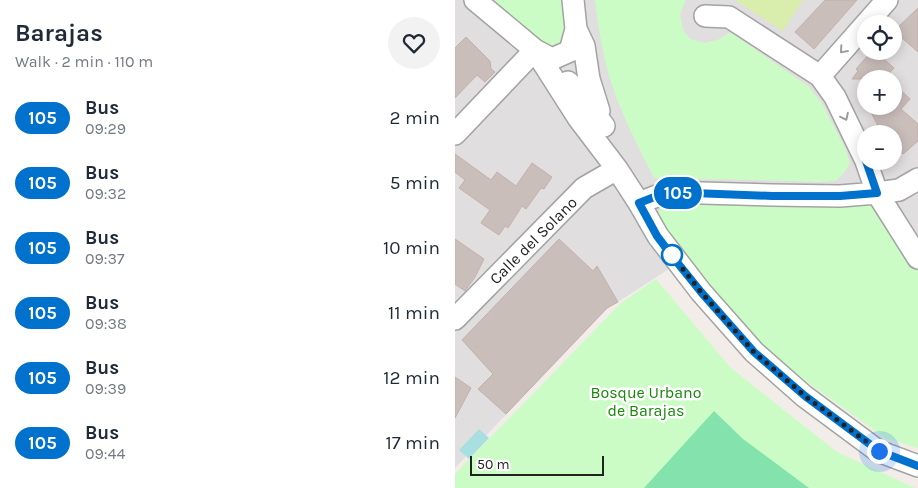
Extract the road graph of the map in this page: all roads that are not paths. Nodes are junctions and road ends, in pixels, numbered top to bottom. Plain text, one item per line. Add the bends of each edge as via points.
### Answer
1 (475, 0) edge
2 (573, 0) edge
3 (887, 0) edge
4 (705, 16) dead end
5 (576, 29) junction
6 (535, 50) junction
7 (570, 50) junction
8 (820, 76) junction
9 (576, 90) junction
10 (579, 119) junction
11 (604, 126) junction
12 (455, 134) edge
13 (857, 142) edge
14 (617, 169) junction
15 (869, 170) edge
16 (918, 179) edge
17 (877, 193) junction
18 (639, 203) junction
19 (918, 258) edge
20 (455, 319) edge
21 (918, 466) edge

1 - 6 street
2 - 5 street
3 -> 8 street
4 - 8 street via 729,17
5 - 7 street
5 - 11 street via 584,46 589,79
6 - 7 street via 552,59
6 - 9 street
6 - 10 street
6 - 12 street
7 - 9 street
8 -> 13 street via 835,97
9 - 10 street
9 - 11 street
10 - 14 street
11 - 14 street
14 - 18 street
14 - 20 street, Calle del Solano via 584,188
15 - 17 street
16 - 17 street via 899,190
17 - 18 street via 772,196 667,192
17 - 19 street
18 - 21 street via 672,256 754,352 805,396 879,451

